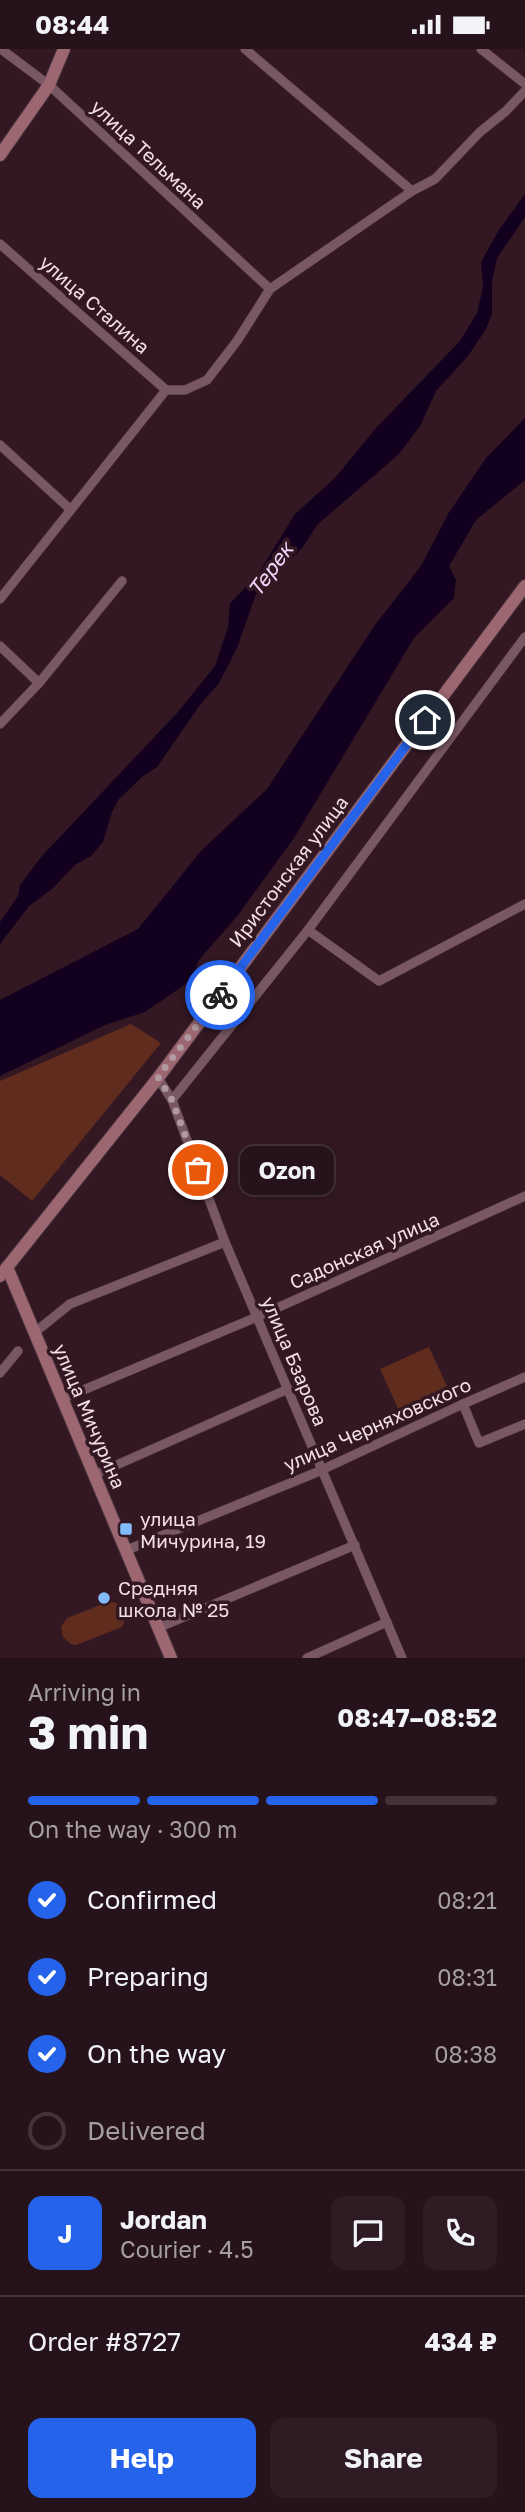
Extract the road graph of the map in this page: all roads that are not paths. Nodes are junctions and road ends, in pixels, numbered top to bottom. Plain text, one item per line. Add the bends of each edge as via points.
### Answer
1 (2, 49) edge
2 (64, 49) edge
3 (245, 49) edge
4 (481, 49) edge
5 (525, 84) edge
6 (49, 85) junction
7 (525, 91) edge
8 (0, 155) edge
9 (412, 191) junction
10 (0, 244) edge
11 (270, 289) junction
12 (166, 390) junction
13 (0, 445) edge
14 (70, 509) junction
15 (122, 581) dead end
16 (525, 586) edge
17 (0, 599) edge
18 (525, 637) edge
19 (0, 646) edge
20 (39, 684) junction
21 (0, 724) edge
22 (525, 904) edge
23 (308, 930) junction
24 (158, 1077) junction
25 (172, 1100) junction
26 (525, 1196) edge
27 (225, 1242) junction
28 (4, 1271) edge
29 (257, 1317) junction
30 (34, 1333) junction
31 (18, 1351) dead end
32 (0, 1373) edge
33 (525, 1377) edge
34 (288, 1389) junction
35 (62, 1399) junction
36 (463, 1403) junction
37 (525, 1424) edge
38 (321, 1469) junction
39 (94, 1475) junction
40 (355, 1545) junction
41 (127, 1550) junction
42 (387, 1622) junction
43 (160, 1627) junction
44 (171, 1658) edge
45 (307, 1658) edge
46 (402, 1658) edge

1 - 6 street, улица Тельмана
2 - 6 main road
3 - 9 street
4 - 5 street
6 - 8 main road
6 - 11 street, улица Тельмана
7 - 9 street via 435,179
9 - 11 street
10 - 12 street, улица Сталина
11 - 12 street via 207,380 185,390
12 - 14 street
13 - 14 street
14 - 17 street
15 - 20 street
16 - 24 main road, Иристонская улица
18 - 23 street
19 - 20 street
20 - 21 street
22 - 23 street via 379,981
23 - 25 street
24 - 25 street, улица Бзарова
24 - 28 main road, Иристонская улица
25 - 27 street, улица Бзарова
26 - 29 street, Садонская улица
27 - 29 street, улица Бзарова
27 - 30 street via 70,1304
28 - 30 main road, улица Мичурина
29 - 34 street, улица Бзарова
29 - 35 street, Садонская улица
30 - 35 main road, улица Мичурина
31 - 32 street
33 - 36 street, улица Черняховского
34 - 38 street, улица Бзарова
34 - 39 street
35 - 39 main road, улица Мичурина
36 - 37 street via 479,1443
36 - 38 street, улица Черняховского
38 - 40 street, улица Бзарова
38 - 41 street, улица Черняховского
39 - 41 main road, улица Мичурина
40 - 42 street, улица Бзарова
40 - 43 street
41 - 43 main road, улица Мичурина
42 - 45 street
42 - 46 street, улица Бзарова
43 - 44 main road, улица Мичурина

